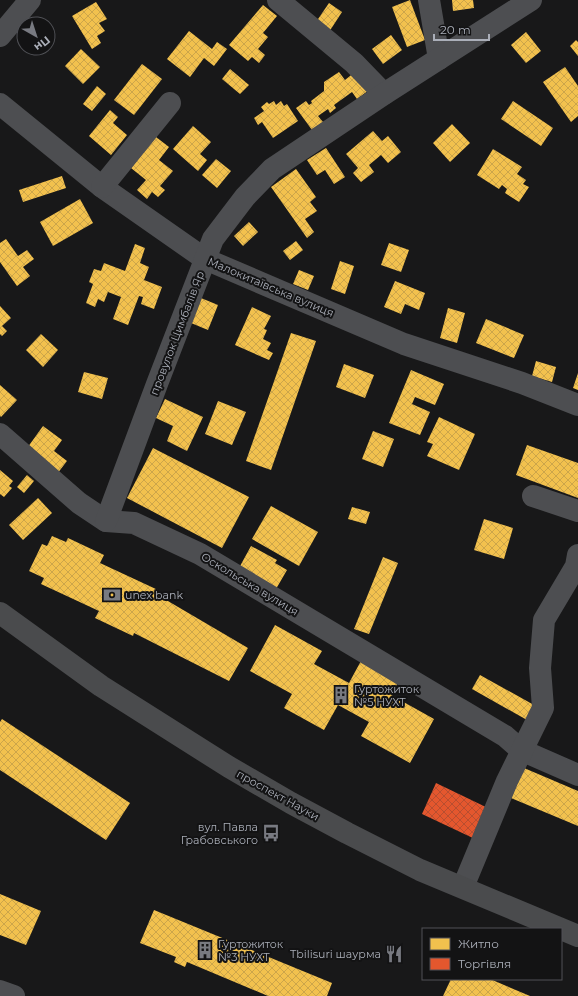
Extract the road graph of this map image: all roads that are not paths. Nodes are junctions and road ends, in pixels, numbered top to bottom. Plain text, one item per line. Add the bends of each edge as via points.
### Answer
1 (30, 0) edge
2 (278, 0) edge
3 (429, 0) edge
4 (531, 0) edge
5 (0, 36) edge
6 (439, 59) junction
7 (384, 94) junction
8 (170, 103) dead end
9 (0, 104) edge
10 (102, 187) junction
11 (206, 259) junction
12 (578, 405) edge
13 (0, 434) edge
14 (533, 496) dead end
15 (578, 511) edge
16 (106, 521) junction
17 (577, 562) edge
18 (0, 613) edge
19 (513, 743) junction
20 (578, 775) edge
21 (463, 887) junction
22 (559, 928) edge
23 (562, 929) edge
24 (578, 936) edge
25 (0, 991) edge
26 (14, 996) edge

1 - 5 street
2 - 7 street via 354,63
3 - 6 street
4 - 6 street, провулок Цимбалів Яр
6 - 7 street, провулок Цимбалів Яр
7 - 11 street, провулок Цимбалів Яр via 272,169 226,220 213,239
8 - 10 street
9 - 10 street, Малокитаївська вулиця
10 - 11 street, Малокитаївська вулиця
11 - 12 street, Малокитаївська вулиця via 404,344 522,383
11 - 16 street, провулок Цимбалів Яр
13 - 16 street, Оскольська вулиця via 79,503
14 - 15 street
16 - 19 street, Оскольська вулиця via 134,523 200,554
17 - 19 street via 544,620 540,668 542,708
18 - 21 main road, проспект Науки via 101,686 229,767 354,837 420,870
19 - 20 street, Оскольська вулиця
19 - 21 street via 496,805
21 - 22 main road, проспект Науки
23 - 24 main road, проспект Науки
25 - 26 street

